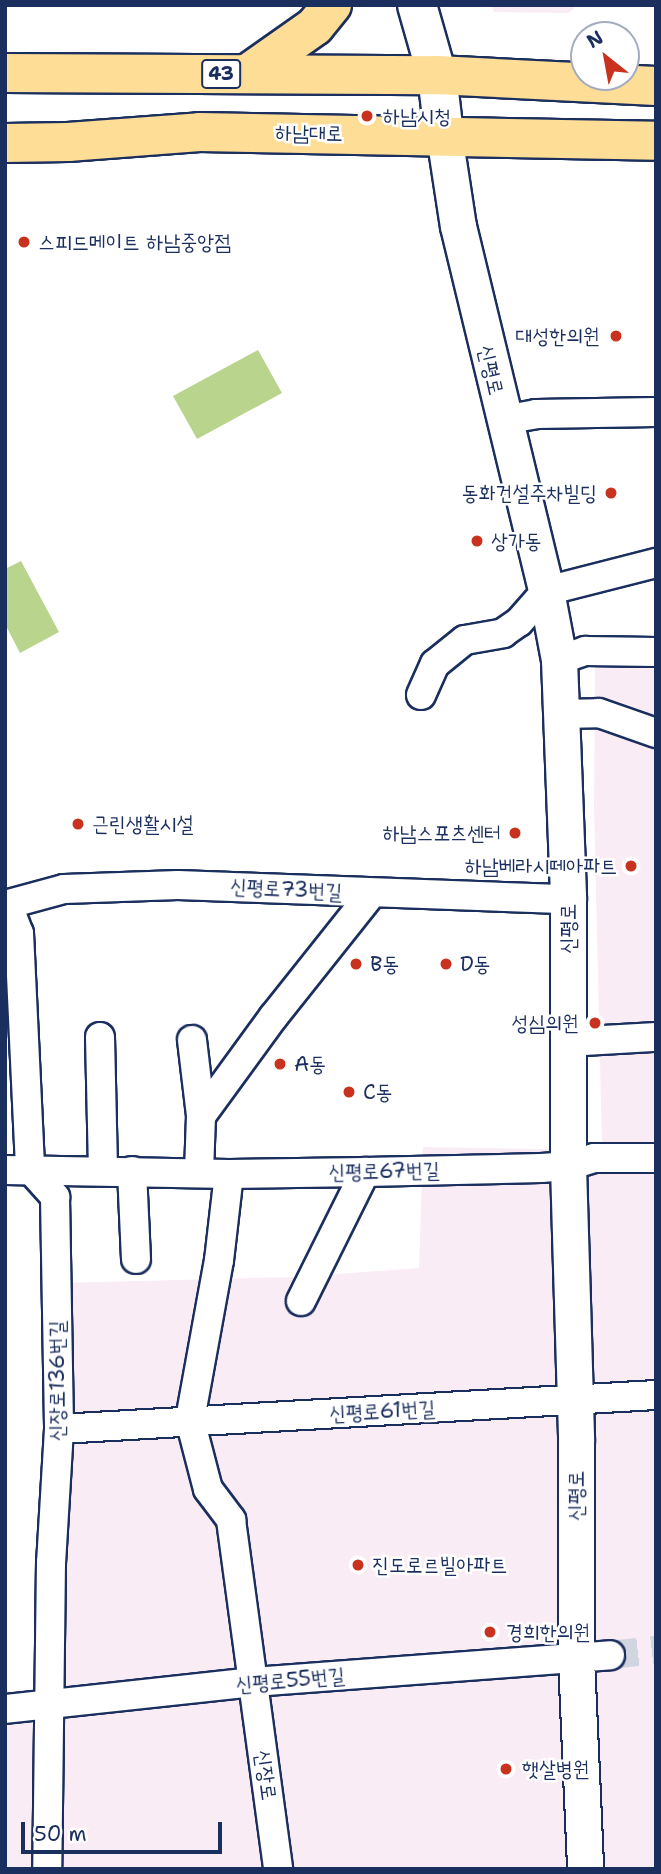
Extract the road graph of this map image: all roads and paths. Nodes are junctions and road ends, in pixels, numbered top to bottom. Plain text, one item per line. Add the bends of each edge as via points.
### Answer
1 (332, 5) edge
2 (417, 5) edge
3 (5, 73) edge
4 (247, 74) junction
5 (437, 75) junction
6 (656, 86) edge
7 (444, 135) junction
8 (656, 141) edge
9 (5, 143) edge
10 (656, 412) edge
11 (503, 420) junction
12 (656, 563) edge
13 (546, 591) junction
14 (656, 652) edge
15 (559, 660) junction
16 (421, 695) dead end
17 (561, 714) junction
18 (656, 733) edge
19 (371, 894) junction
20 (568, 899) junction
21 (6, 905) edge
22 (100, 1037) dead end
23 (656, 1037) edge
24 (192, 1040) dead end
25 (568, 1042) junction
26 (201, 1116) junction
27 (656, 1157) edge
28 (568, 1166) junction
29 (12, 1167) edge
30 (103, 1170) junction
31 (132, 1171) junction
32 (365, 1172) junction
33 (199, 1173) junction
34 (229, 1174) junction
35 (136, 1259) dead end
36 (301, 1301) dead end
37 (656, 1395) edge
38 (573, 1398) junction
39 (190, 1420) junction
40 (59, 1429) junction
41 (593, 1657) junction
42 (254, 1682) junction
43 (50, 1706) junction
44 (5, 1709) edge
45 (47, 1869) edge
46 (278, 1869) edge
47 (585, 1869) edge

1 - 4 main road via 315,26
2 - 5 main road, 신평로
3 - 4 main road, 43
4 - 5 main road, 43
5 - 6 main road, 43
5 - 7 main road, 신평로
7 - 8 main road, 하남대로
7 - 9 main road, 하남대로 via 200,132
7 - 11 street, 신평로 via 458,226
10 - 11 street via 536,414
11 - 13 street, 신평로
12 - 13 street
13 - 15 street, 신평로
13 - 16 street via 503,633 465,640 435,664
14 - 15 street via 585,651
15 - 17 street, 신평로
17 - 18 street via 598,713
17 - 20 street, 신평로
19 - 20 street, 신평로73번길
19 - 21 street, 신평로73번길 via 178,885 64,889
19 - 26 street
20 - 25 street, 신평로
21 - 29 street via 19,933
22 - 30 street
23 - 25 street
24 - 26 street
25 - 28 street, 신평로
26 - 33 street
27 - 28 street, 신평로67번길 via 594,1158
28 - 32 street, 신평로67번길
28 - 38 street, 신평로
29 - 30 street, 신평로67번길
29 - 40 street, 신장로136번길 via 55,1197
30 - 31 street, 신평로67번길
31 - 33 street, 신평로67번길
31 - 35 street
32 - 34 street, 신평로67번길
32 - 36 street
33 - 34 street, 신평로67번길
34 - 39 street via 219,1260
37 - 38 street, 신평로61번길
38 - 39 street, 신평로61번길
38 - 41 street, 신평로
39 - 40 street, 신평로61번길
39 - 42 street via 208,1489 231,1520
40 - 43 street, 신장로136번길 via 51,1562
41 - 42 street, 신평로55번길
41 - 47 street, 신평로
42 - 43 street, 신평로55번길
42 - 46 street, 신장로
43 - 44 street, 신평로55번길
43 - 45 street, 신장로136번길

